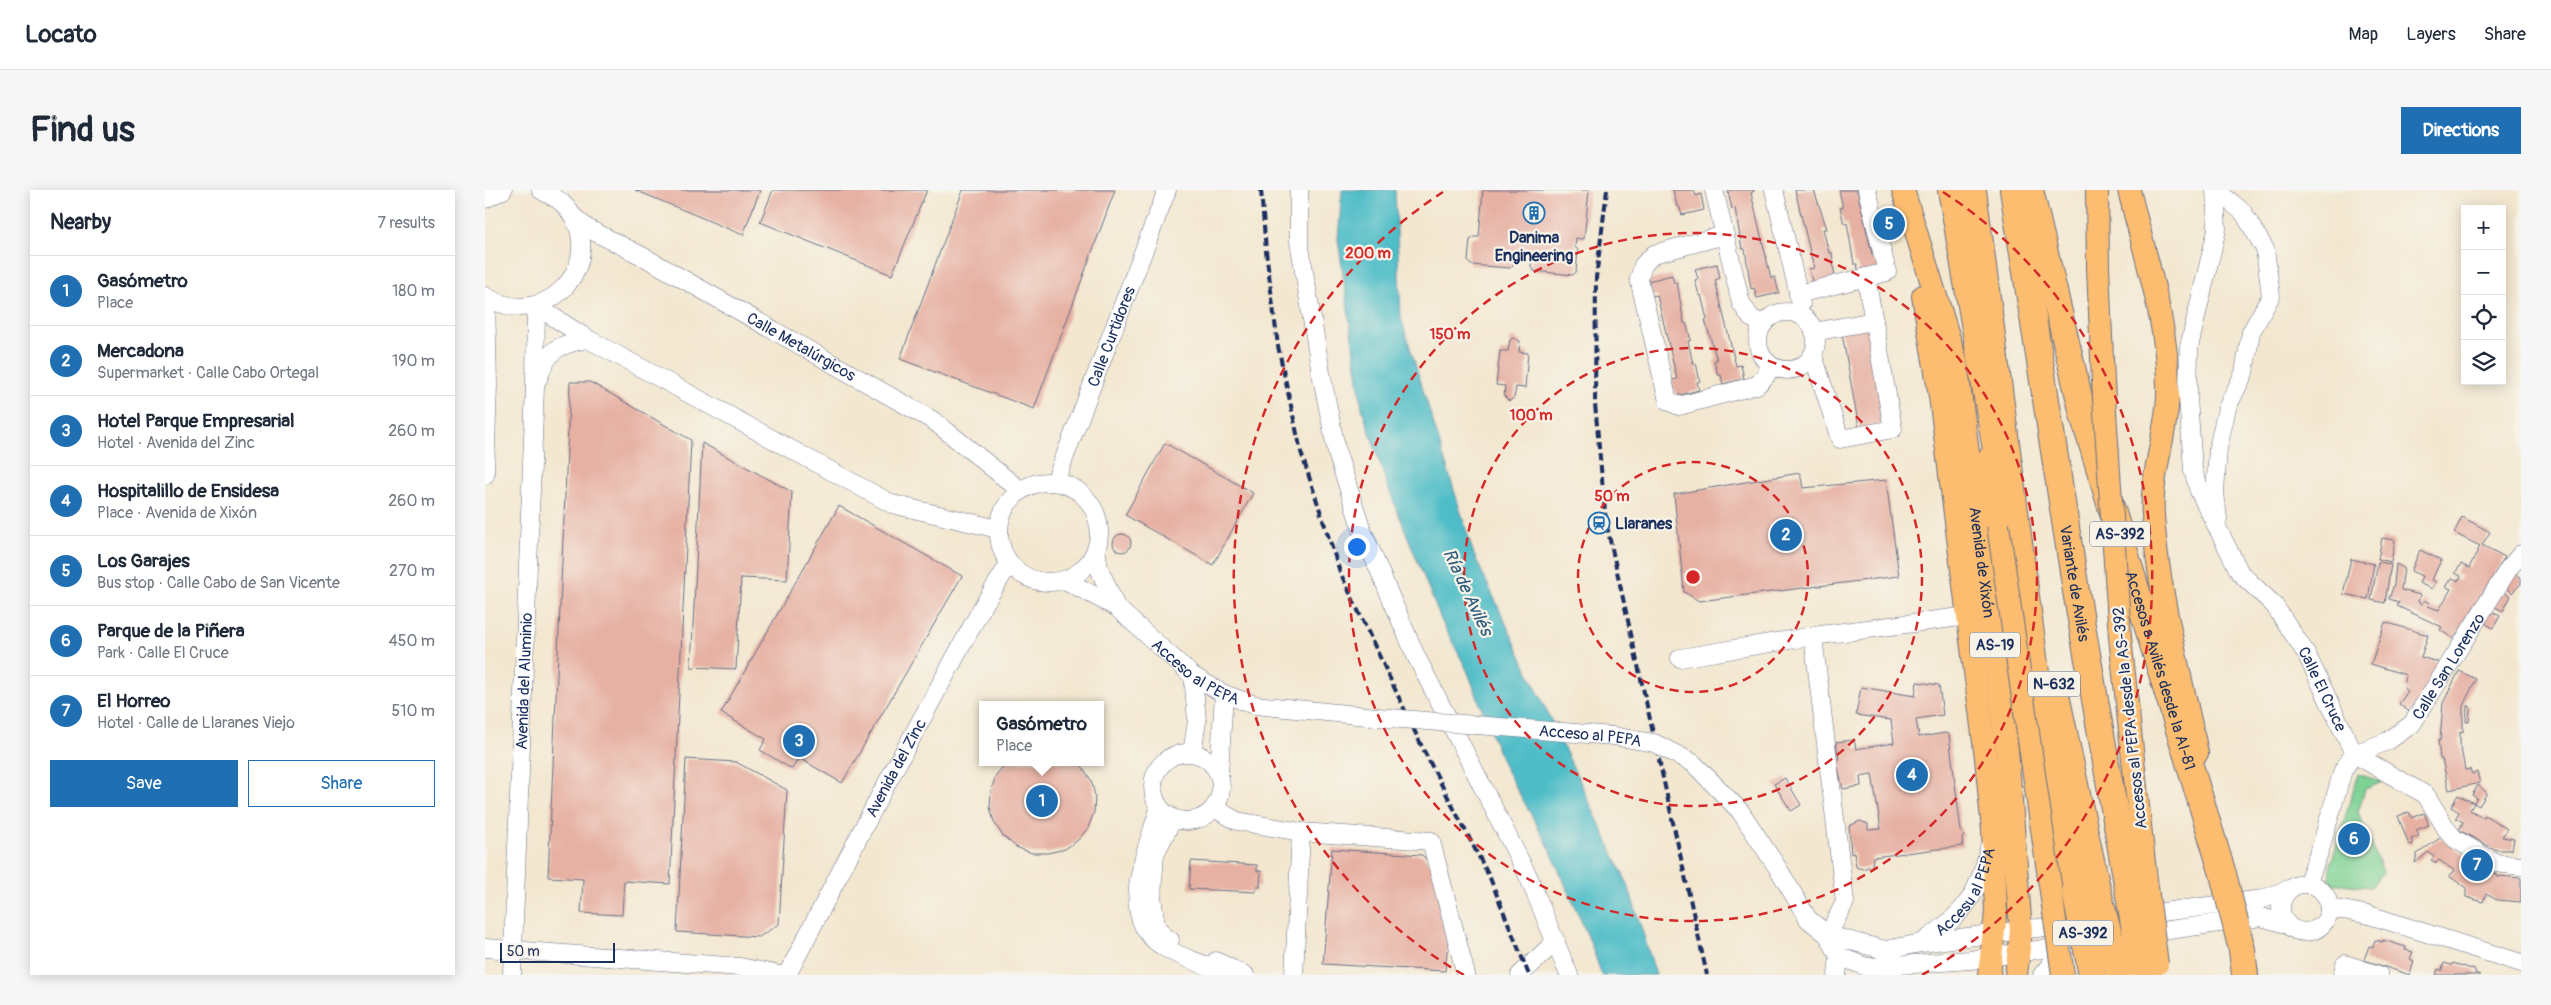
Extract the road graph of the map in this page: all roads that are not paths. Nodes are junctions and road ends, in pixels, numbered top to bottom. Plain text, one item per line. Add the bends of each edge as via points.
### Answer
1 (503, 190) edge
2 (541, 190) edge
3 (1167, 190) edge
4 (1299, 190) edge
5 (1714, 190) edge
6 (1774, 190) edge
7 (1867, 190) edge
8 (1903, 190) edge
9 (1949, 190) edge
10 (1973, 190) edge
11 (2013, 190) edge
12 (2031, 190) edge
13 (2097, 190) edge
14 (2129, 190) edge
15 (2215, 190) edge
16 (485, 199) edge
17 (1910, 216) junction
18 (574, 217) junction
19 (1725, 235) junction
20 (1866, 277) junction
21 (1798, 294) junction
22 (486, 297) edge
23 (536, 306) junction
24 (1804, 317) junction
25 (1874, 321) junction
26 (1763, 324) junction
27 (486, 327) edge
28 (1814, 332) junction
29 (1972, 333) junction
30 (588, 339) junction
31 (1813, 356) junction
32 (1770, 366) junction
33 (535, 387) junction
34 (485, 475) edge
35 (1055, 482) junction
36 (2012, 483) junction
37 (1020, 490) junction
38 (998, 529) junction
39 (2219, 532) junction
40 (1097, 549) junction
41 (2519, 561) edge
42 (1009, 564) junction
43 (1065, 580) junction
44 (1116, 607) junction
45 (1968, 616) junction
46 (1813, 636) junction
47 (1680, 658) dead end
48 (1193, 676) junction
49 (2038, 688) junction
50 (1224, 694) junction
51 (1192, 753) junction
52 (2354, 754) junction
53 (1219, 774) junction
54 (1159, 808) junction
55 (1214, 808) junction
56 (1173, 819) junction
57 (1993, 831) junction
58 (1301, 832) junction
59 (2521, 866) edge
60 (2223, 874) junction
61 (2135, 875) junction
62 (2307, 884) junction
63 (2086, 888) junction
64 (2289, 889) junction
65 (2329, 910) junction
66 (2286, 924) junction
67 (1994, 934) junction
68 (1828, 935) junction
69 (1556, 941) junction
70 (2020, 942) junction
71 (1921, 943) junction
72 (2067, 945) junction
73 (485, 948) edge
74 (513, 950) junction
75 (1839, 956) junction
76 (2521, 963) edge
77 (1900, 965) junction
78 (1990, 966) edge
79 (2343, 969) edge
80 (2139, 971) edge
81 (512, 975) edge
82 (780, 975) edge
83 (787, 975) edge
84 (1225, 975) edge
85 (1245, 975) edge
86 (1294, 975) edge
87 (1466, 975) edge
88 (1520, 975) edge
89 (1569, 975) edge
90 (1837, 975) edge
91 (1921, 975) edge
92 (2016, 975) edge
93 (2043, 975) edge
94 (2063, 975) edge
95 (2092, 975) edge
96 (2245, 975) edge
97 (2379, 975) edge

1 - 16 street
2 - 18 street, Calle Metalúrgicos via 560,201
3 - 35 street, Calle Curtidores
4 - 69 street via 1299,241 1321,373 1337,453 1362,530 1415,654 1529,878
5 - 19 street
6 - 21 street
7 - 20 street via 1887,272
8 - 17 main road, Avenida de Xixón / AS-19
9 - 29 main road
10 - 36 highway, AS-392
11 - 61 highway, Variante de Avilés / N-632 via 2076,591
12 - 60 highway, Accesos a Avilés desde la AI-81 / AS-392 via 2084,418
13 - 61 main road, Accesos al PEPA desde la AS-392, bridge via 2103,382
14 - 60 main road via 2167,355 2168,396 2153,513 2160,574
15 - 39 street, Calle El Cruce via 2217,229 2189,347 2188,398 2193,470 2199,491
15 - 39 street via 2243,212 2265,249 2271,296 2251,332 2244,373 2227,408 2218,448 2215,492
17 - 45 main road, Avenida de Xixón / AS-19 via 1940,396
17 - 70 main road, Avenida de Xixón / AS-19 via 1956,361 2007,749
18 - 23 street via 581,242 576,273 564,290
18 - 37 street, Calle Metalúrgicos via 587,228 934,421
19 - 26 street via 1741,302 1751,318
19 - 32 street via 1654,254 1643,265 1639,279 1668,401 1679,406 1757,385
20 - 21 street
20 - 25 street
21 - 24 street
22 - 23 street via 515,308
22 - 27 street
23 - 30 street
23 - 33 street, Avenida del Aluminio
24 - 26 street via 1792,312 1776,314
24 - 28 street
25 - 28 street
25 - 31 street via 1893,429 1840,439
26 - 32 street via 1757,338 1760,354
27 - 34 street
28 - 31 street via 1816,346
29 - 49 main road
29 - 94 main road, bridge
30 - 33 street via 563,344 545,360
30 - 38 street via 892,504
31 - 32 street via 1795,370 1782,371
33 - 74 street, Avenida del Aluminio
35 - 37 street
35 - 40 street via 1070,486 1092,506 1098,520
36 - 49 highway, AS-392
36 - 63 highway, Variante de Avilés / N-632
37 - 38 street via 1001,514
38 - 42 street via 999,542
39 - 52 street, Calle El Cruce via 2240,572 2274,605 2306,653
40 - 43 street via 1078,573
40 - 44 street via 1099,568
41 - 52 street, Calle San Lorenzo via 2412,724 2388,741
42 - 43 street via 1021,575 1035,581
42 - 83 street, Avenida del Zinc via 882,792
43 - 44 street
44 - 48 street, Acceso al PEPA
45 - 46 street
45 - 57 main road, Avenida de Xixón / AS-19
46 - 47 street
46 - 68 street via 1845,902
48 - 50 street, Acceso al PEPA
48 - 51 street via 1197,721
49 - 63 highway, AS-392
50 - 53 street
50 - 68 street, Acceso al PEPA, bridge via 1255,705 1613,736 1654,743 1693,762 1739,811 1808,918
51 - 53 street via 1208,760
51 - 54 street via 1180,753 1160,765 1153,786
52 - 59 street via 2426,795 2455,839 2495,863
52 - 62 street via 2343,770
53 - 55 street via 1221,792
54 - 56 street
54 - 84 street via 1136,895 1137,912 1144,929 1161,946
55 - 56 street via 1205,817 1194,821
55 - 58 street via 1237,821
56 - 85 street via 1155,854 1152,896 1156,926 1163,936
57 - 67 main road, Avenida de Xixón / AS-19
57 - 71 street, Accesu al PEPA via 1975,895 1951,922
58 - 86 street
58 - 87 street via 1431,841
60 - 96 highway, Accesos a Avilés desde la AI-81 / AS-392, bridge
61 - 80 highway, Variante de Avilés / N-632, bridge
62 - 64 street
62 - 65 street via 2323,892
63 - 80 highway, Variante de Avilés / N-632, bridge
63 - 95 highway, AS-392, bridge
64 - 66 street via 2280,906
64 - 70 street via 2263,899
65 - 66 street via 2325,922 2309,932 2296,931
65 - 76 street via 2369,915
66 - 72 street via 2261,917
67 - 70 street, Accesu al PEPA
67 - 71 street, Accesu al PEPA
67 - 78 main road, Avenida de Xixón / AS-19
68 - 71 street, Accesu al PEPA via 1885,950
68 - 75 street, Acceso al PEPA
69 - 88 street
69 - 89 street
70 - 72 street
70 - 78 street
70 - 92 main road, Avenida de Xixón / AS-19
72 - 93 street
73 - 74 street
74 - 81 street, Avenida del Aluminio
74 - 82 street via 740,967
75 - 77 street via 1866,966
75 - 90 street
77 - 78 street
77 - 91 street
79 - 97 street

